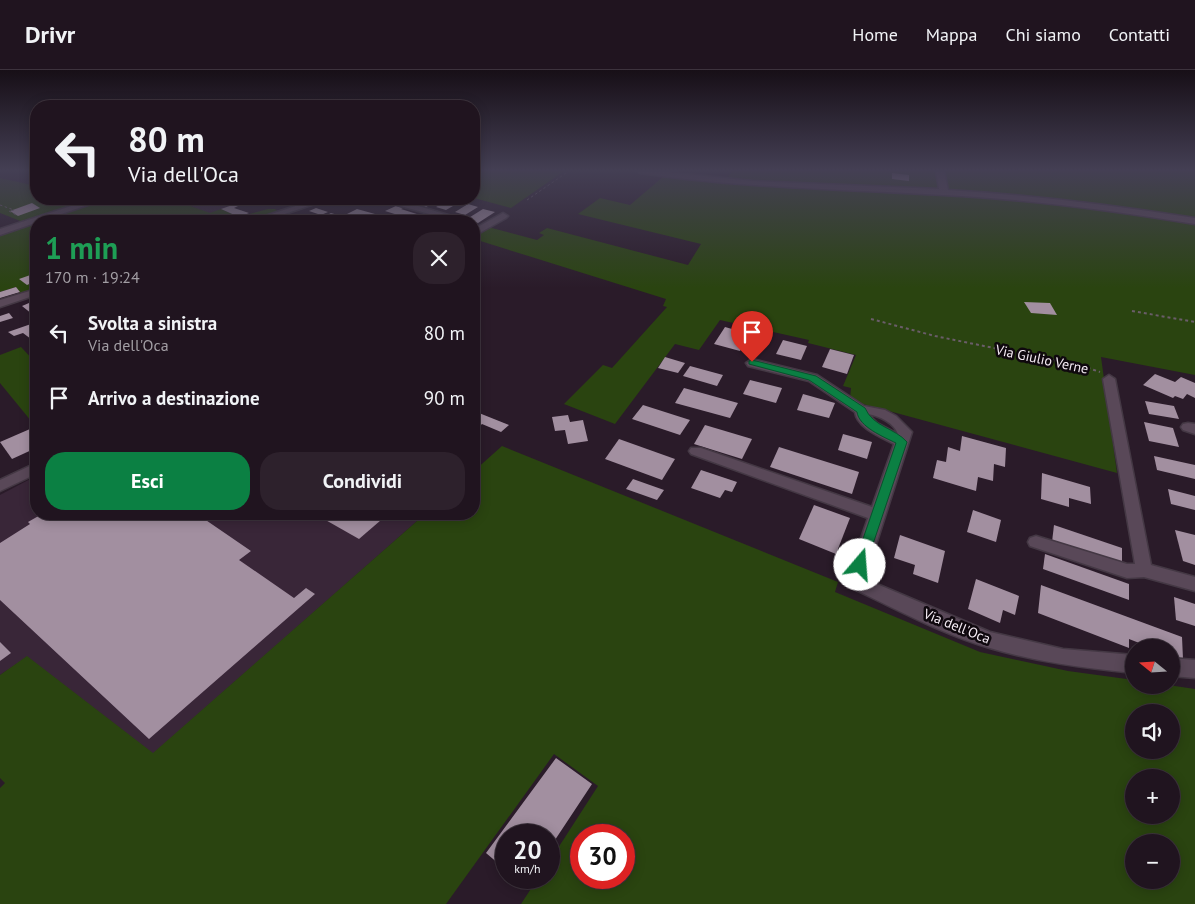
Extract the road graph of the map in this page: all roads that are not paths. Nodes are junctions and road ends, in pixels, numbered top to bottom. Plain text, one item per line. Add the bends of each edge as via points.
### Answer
1 (68, 210) edge
2 (290, 210) edge
3 (424, 210) edge
4 (1123, 210) edge
5 (52, 215) edge
6 (274, 215) edge
7 (442, 215) edge
8 (503, 216) dead end
9 (1195, 221) edge
10 (30, 222) edge
11 (480, 226) edge
12 (484, 227) junction
13 (480, 229) edge
14 (0, 232) edge
15 (30, 294) edge
16 (0, 304) edge
17 (752, 362) dead end
18 (1109, 379) road end
19 (696, 451) dead end
20 (30, 471) edge
21 (0, 486) edge
22 (877, 515) junction
23 (1036, 542) dead end
24 (1144, 570) junction
25 (1195, 584) edge
26 (1125, 663) edge
27 (1180, 668) edge
28 (1195, 669) edge

1 - 5 street
2 - 6 street
3 - 7 street
4 - 9 street
8 - 12 street
10 - 14 street
11 - 12 street
12 - 13 street
15 - 16 street
17 - 22 street, Via dell'Oca via 813,378 862,410 871,410 901,425 905,432
18 - 24 street
19 - 22 street
20 - 21 street
22 - 26 street, Via dell'Oca via 855,582 990,640 1063,658
23 - 24 street via 1127,571
24 - 25 street
27 - 28 street

